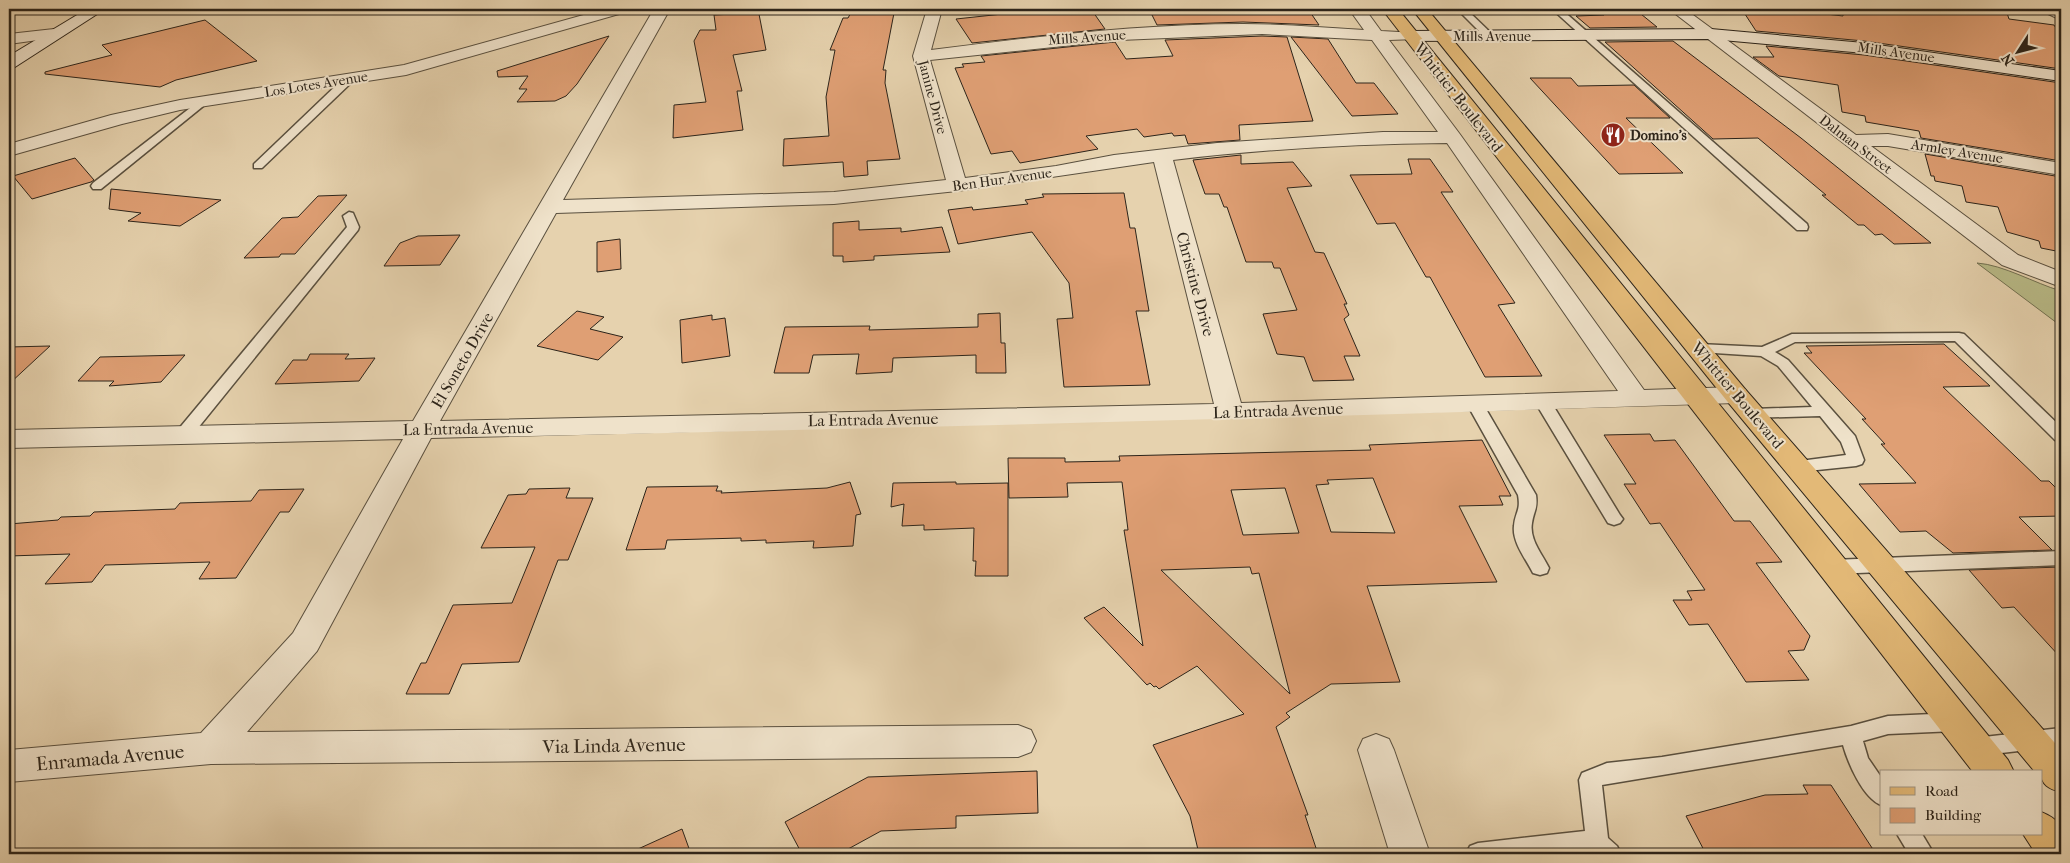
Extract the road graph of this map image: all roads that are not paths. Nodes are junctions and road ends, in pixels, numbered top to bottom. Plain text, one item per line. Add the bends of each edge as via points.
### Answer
1 (97, 9) edge
2 (621, 9) edge
3 (662, 9) edge
4 (934, 9) edge
5 (1357, 9) edge
6 (1390, 9) edge
7 (1419, 9) edge
8 (1462, 9) edge
9 (1556, 9) edge
10 (1676, 9) edge
11 (2049, 9) edge
12 (2061, 15) edge
13 (54, 34) junction
14 (1711, 34) junction
15 (1375, 36) junction
16 (1411, 36) junction
17 (1441, 36) junction
18 (1489, 36) junction
19 (1585, 36) junction
20 (9, 39) edge
21 (921, 56) junction
22 (9, 63) edge
23 (2061, 76) edge
24 (349, 79) junction
25 (203, 101) junction
26 (1452, 136) junction
27 (1852, 141) junction
28 (9, 150) edge
29 (1162, 156) junction
30 (258, 166) dead end
31 (2061, 169) edge
32 (97, 186) dead end
33 (957, 186) junction
34 (550, 206) junction
35 (349, 216) dead end
36 (1802, 227) dead end
37 (2051, 276) edge
38 (1699, 348) junction
39 (1764, 352) junction
40 (1697, 396) junction
41 (1637, 399) junction
42 (1543, 402) junction
43 (1476, 404) junction
44 (1745, 404) junction
45 (1824, 411) junction
46 (1230, 412) junction
47 (422, 429) junction
48 (183, 435) junction
49 (2061, 436) edge
50 (9, 440) edge
51 (1798, 466) junction
52 (1614, 519) dead end
53 (2061, 558) edge
54 (1882, 566) junction
55 (1832, 567) junction
56 (1540, 568) dead end
57 (1955, 722) junction
58 (1852, 735) junction
59 (2046, 740) edge
60 (1018, 741) dead end
61 (1975, 747) junction
62 (211, 748) junction
63 (1376, 750) dead end
64 (9, 766) edge
65 (1993, 770) edge
66 (2061, 776) edge
67 (1880, 794) edge
68 (2042, 831) edge
69 (1909, 836) edge
70 (1603, 849) edge
71 (1410, 854) edge
72 (1478, 854) edge
73 (1922, 854) edge
74 (2060, 854) edge

1 - 13 street
2 - 24 street, Los Lotes Avenue via 442,61
3 - 34 street, El Soneto Drive
4 - 21 street, Janine Drive
5 - 15 street, Whittier Boulevard
6 - 16 main road, Whittier Boulevard
7 - 17 main road, Whittier Boulevard
8 - 18 lane
9 - 19 lane
10 - 14 street, Dalman Street
11 - 12 street
13 - 20 street
13 - 22 street
14 - 19 street, Mills Avenue
14 - 23 street, Mills Avenue via 1864,48
14 - 27 street, Dalman Street
15 - 16 street, Mills Avenue
15 - 21 street, Mills Avenue via 1241,30 1148,33 1030,41
15 - 26 street, Whittier Boulevard
16 - 17 street, Mills Avenue
16 - 40 main road, Whittier Boulevard
17 - 18 street, Mills Avenue
17 - 38 main road, Whittier Boulevard
18 - 19 street, Mills Avenue
19 - 36 lane
21 - 33 street, Janine Drive
24 - 25 street, Los Lotes Avenue
24 - 30 lane
25 - 28 street, Los Lotes Avenue via 118,119
25 - 32 lane
26 - 29 street, Ben Hur Avenue via 1281,144
26 - 41 street, Whittier Boulevard
27 - 31 street, Armley Avenue via 1888,140
27 - 37 street, Dalman Street via 2010,260
29 - 33 street, Ben Hur Avenue
29 - 46 street, Christine Drive
33 - 34 street, Ben Hur Avenue via 834,198
34 - 47 street, El Soneto Drive
35 - 48 lane via 353,227
38 - 39 lane
38 - 44 main road, Whittier Boulevard
39 - 45 lane via 1783,363
39 - 49 lane via 1792,338 1959,337
40 - 41 street, La Entrada Avenue
40 - 44 street, La Entrada Avenue
40 - 55 main road, Whittier Boulevard
41 - 42 street, La Entrada Avenue
42 - 43 street, La Entrada Avenue
42 - 52 lane
43 - 46 street, La Entrada Avenue
43 - 56 lane via 1527,495 1529,508 1521,530
44 - 45 lane
44 - 51 main road, Whittier Boulevard
45 - 51 lane via 1849,440 1856,460
46 - 47 street, La Entrada Avenue
47 - 48 street, La Entrada Avenue
47 - 62 street, El Soneto Drive via 305,642
48 - 50 street, La Entrada Avenue
51 - 54 main road, Whittier Boulevard
53 - 54 lane
54 - 55 lane
54 - 59 main road, Whittier Boulevard
55 - 57 main road, Whittier Boulevard
57 - 58 lane via 1888,725
57 - 61 main road, Whittier Boulevard
58 - 67 lane via 1858,761
58 - 70 lane via 1662,767 1607,773 1590,780
59 - 61 lane
59 - 66 main road, Whittier Boulevard
60 - 62 street, Via Linda Avenue
61 - 65 main road, Whittier Boulevard
62 - 64 street, Enramada Avenue
63 - 71 street
68 - 74 main road
69 - 73 lane
70 - 72 lane via 1582,842

